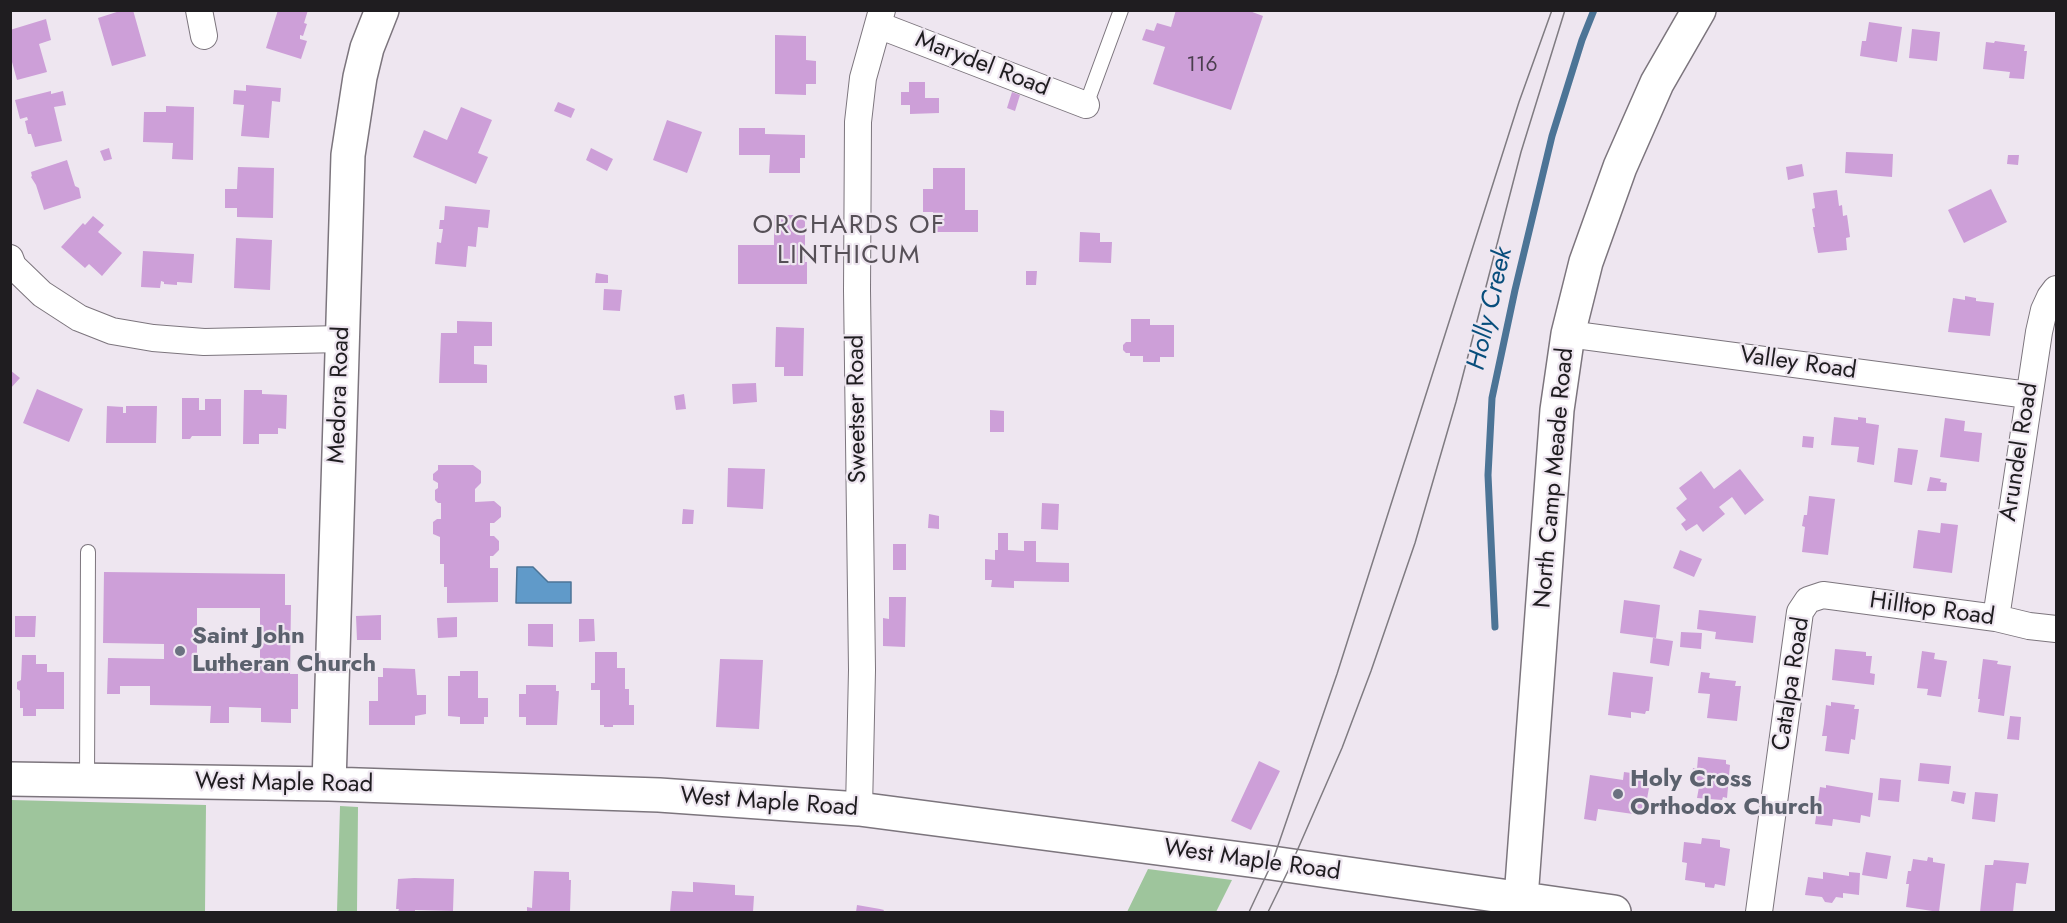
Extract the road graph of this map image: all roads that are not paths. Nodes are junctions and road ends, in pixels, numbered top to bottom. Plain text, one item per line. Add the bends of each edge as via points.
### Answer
1 (199, 10) edge
2 (382, 10) edge
3 (1121, 10) edge
4 (1699, 10) edge
5 (880, 18) edge
6 (204, 36) dead end
7 (1086, 105) joint
8 (10, 258) edge
9 (2056, 289) edge
10 (1568, 334) junction
11 (342, 339) junction
12 (2028, 394) junction
13 (88, 552) dead end
14 (1808, 600) joint
15 (1996, 618) junction
16 (2056, 629) edge
17 (10, 779) edge
18 (87, 780) junction
19 (329, 784) junction
20 (859, 809) junction
21 (1521, 906) edge
22 (1614, 912) edge
23 (1759, 912) edge

1 - 6 street
2 - 11 street, Medora Road via 360,77 348,155
3 - 7 lane
4 - 10 street, North Camp Meade Road via 1657,83 1620,167 1586,262
5 - 7 street, Marydel Road
5 - 20 street, Sweetser Road via 863,78 858,122 862,670
8 - 11 street via 42,294 79,318 112,331 204,342
9 - 12 street, Arundel Road via 2044,310
10 - 12 street, Valley Road
10 - 21 street, North Camp Meade Road via 1557,410
11 - 19 street, Medora Road
12 - 15 street, Arundel Road
13 - 18 lane
14 - 15 street, Hilltop Road via 1823,595
14 - 23 street, Catalpa Road via 1800,612
15 - 16 street, Hilltop Road
17 - 18 street, West Maple Road
18 - 19 street, West Maple Road
19 - 20 street, West Maple Road via 659,795
20 - 21 street, West Maple Road via 1208,854
21 - 22 street, West Maple Road

